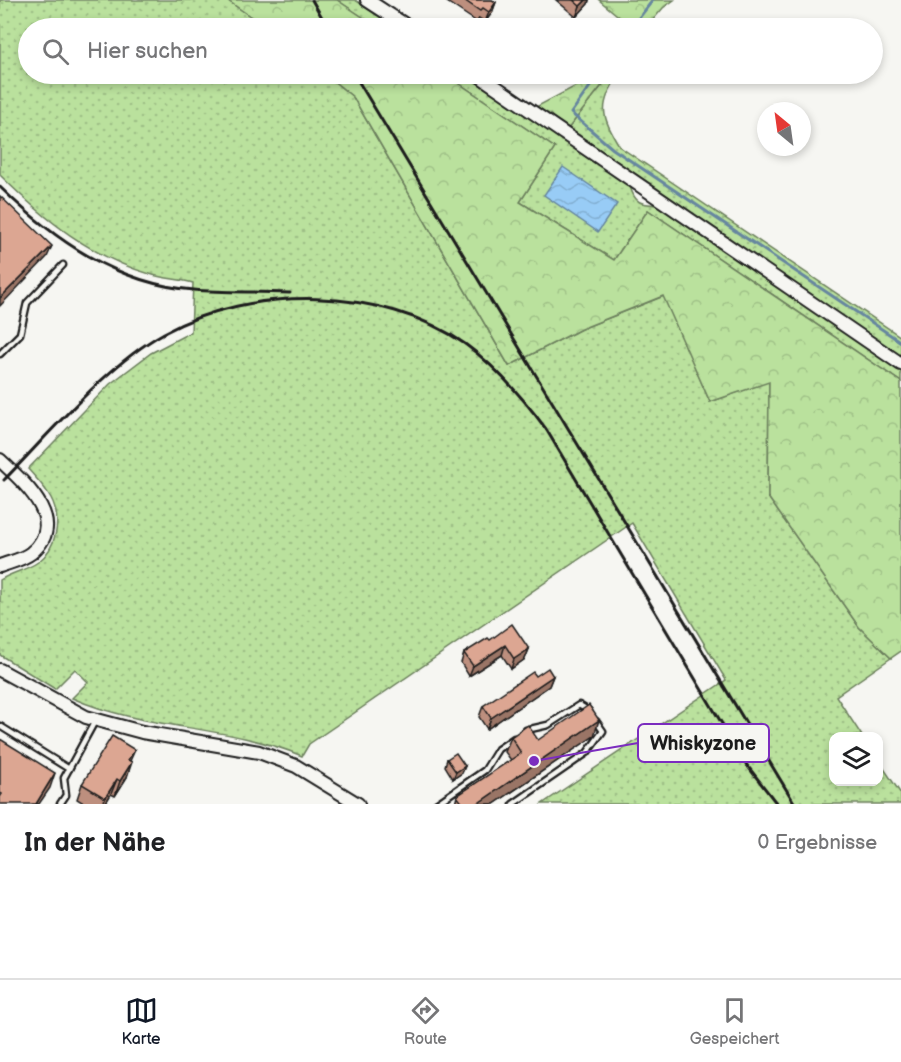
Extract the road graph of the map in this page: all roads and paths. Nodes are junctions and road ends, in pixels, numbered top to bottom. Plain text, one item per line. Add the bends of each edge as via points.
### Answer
1 (374, 2) edge
2 (396, 18) edge
3 (492, 84) edge
4 (63, 265) dead end
5 (0, 354) edge
6 (901, 364) edge
7 (0, 460) edge
8 (0, 566) edge
9 (0, 670) edge
10 (95, 721) junction
11 (0, 726) edge
12 (69, 769) junction
13 (60, 804) edge
14 (358, 804) edge
15 (436, 804) edge
16 (513, 804) edge

1 - 2 main road
3 - 6 main road
4 - 5 lane via 27,303 20,334
7 - 8 main road via 35,495 43,510 45,526 42,538 30,554
9 - 10 main road
10 - 12 lane
10 - 14 main road via 259,752 296,766
11 - 12 lane
12 - 13 lane via 64,778 66,795
15 - 16 lane via 485,770 498,750 528,729 548,725 579,705 587,708 603,731 587,753

